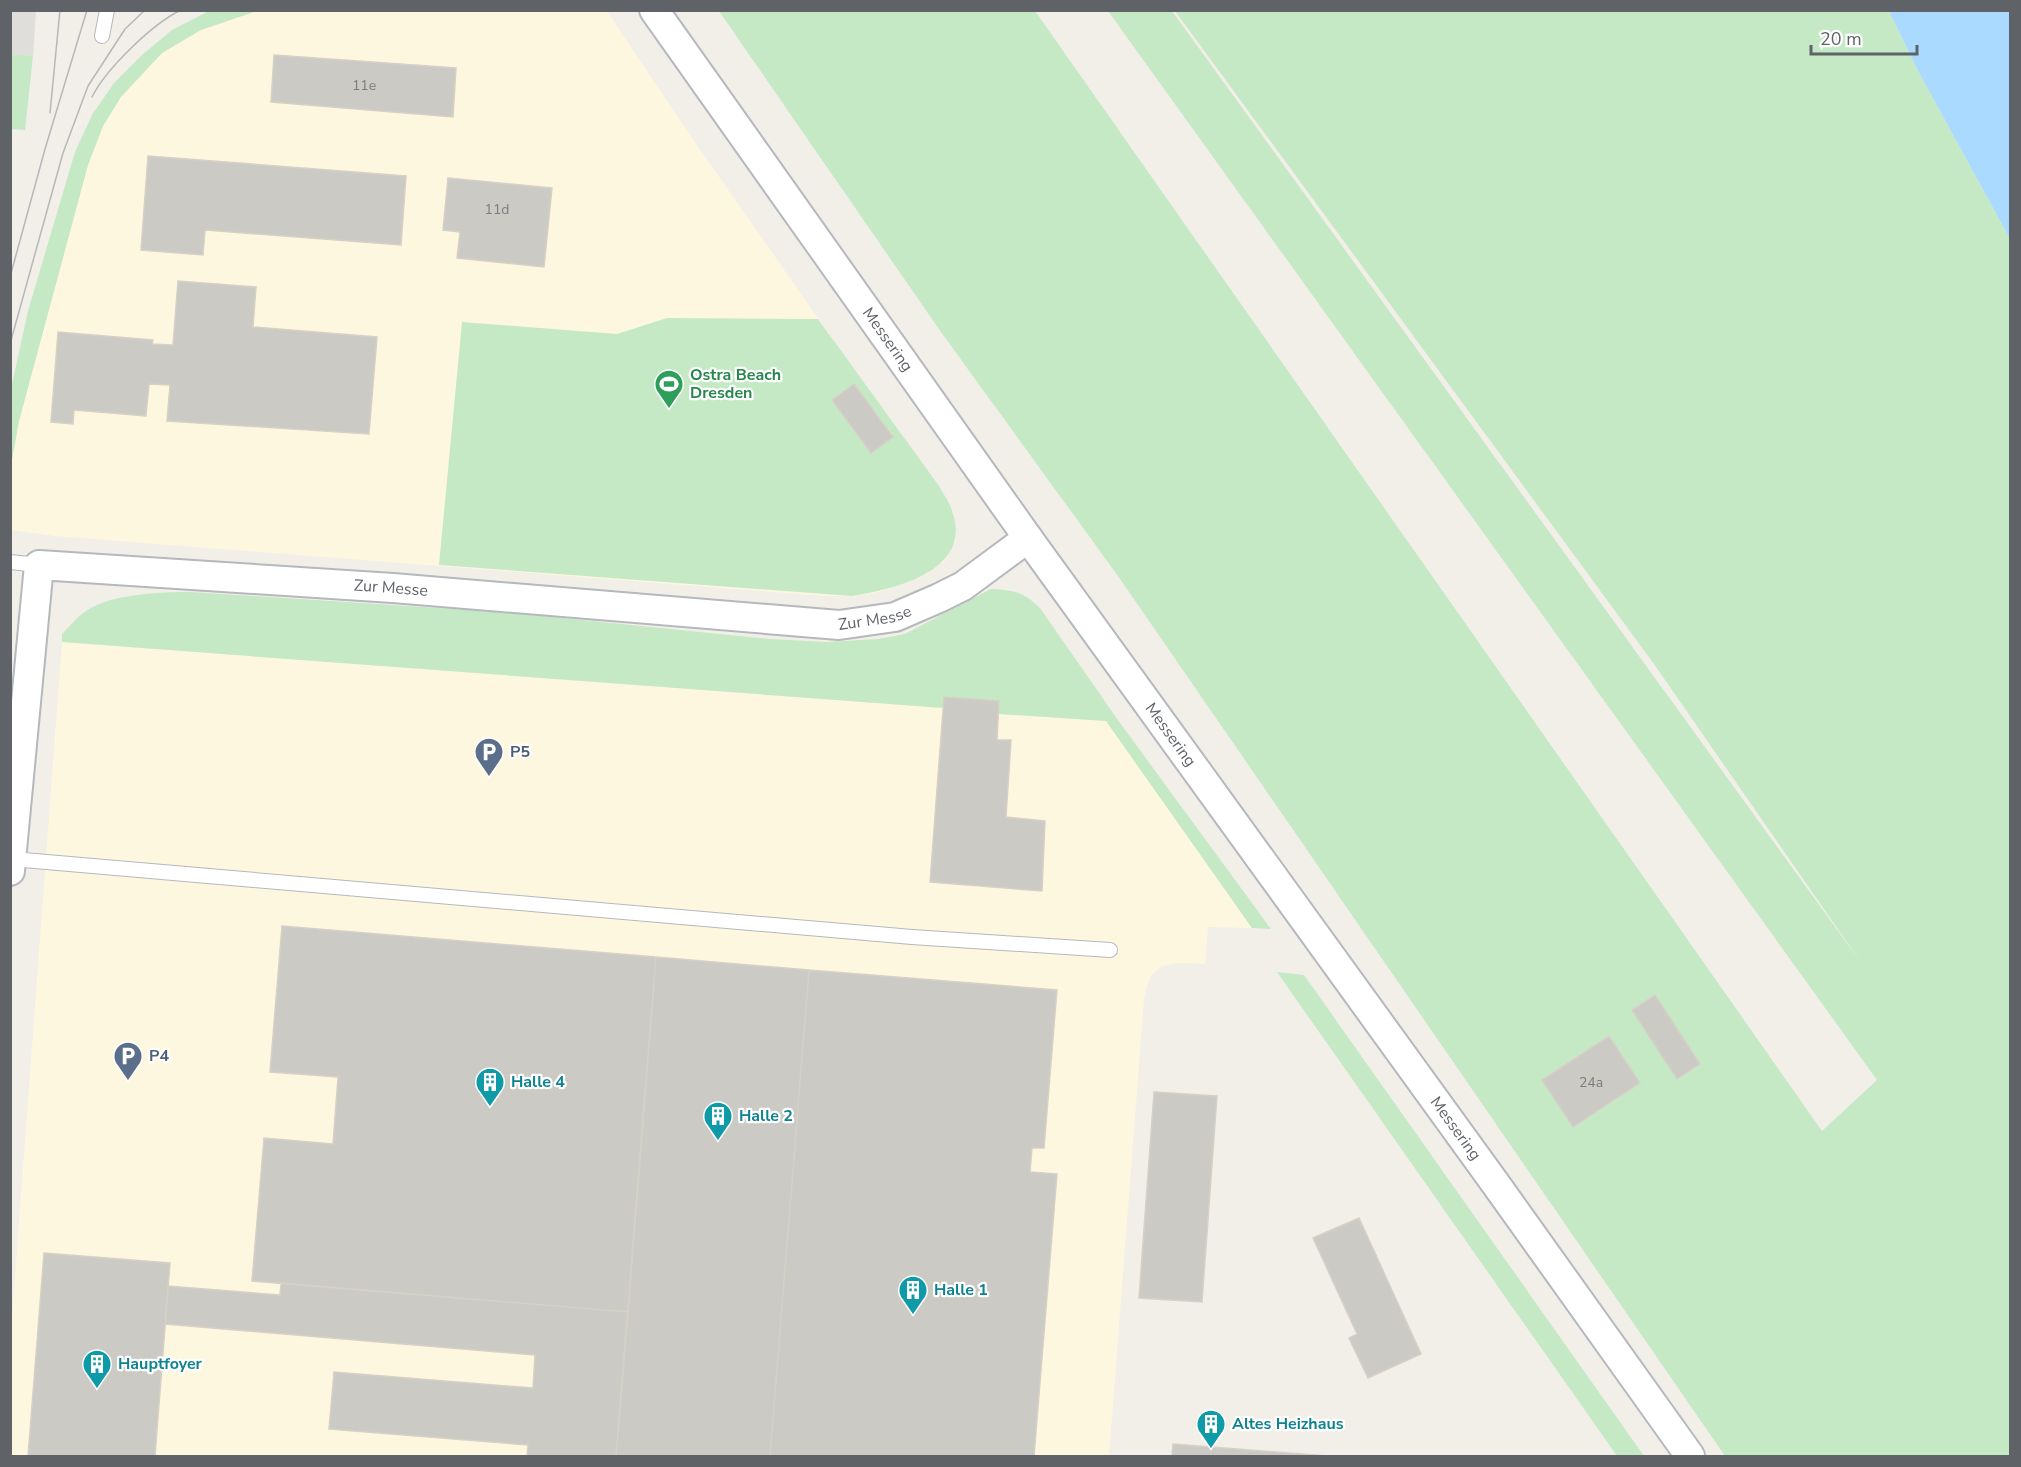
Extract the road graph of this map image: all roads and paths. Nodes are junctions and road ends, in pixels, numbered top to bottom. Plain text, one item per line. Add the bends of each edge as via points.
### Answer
1 (106, 10) edge
2 (654, 10) edge
3 (102, 36) dead end
4 (1028, 538) junction
5 (10, 562) edge
6 (39, 565) junction
7 (11, 865) edge
8 (1110, 950) dead end
9 (1690, 1456) edge

1 - 3 lane
2 - 4 street, Messering
4 - 6 street, Zur Messe via 963,586 939,598 896,617 839,625 393,588
4 - 9 street, Messering
5 - 6 lane
6 - 7 street
7 - 8 lane

